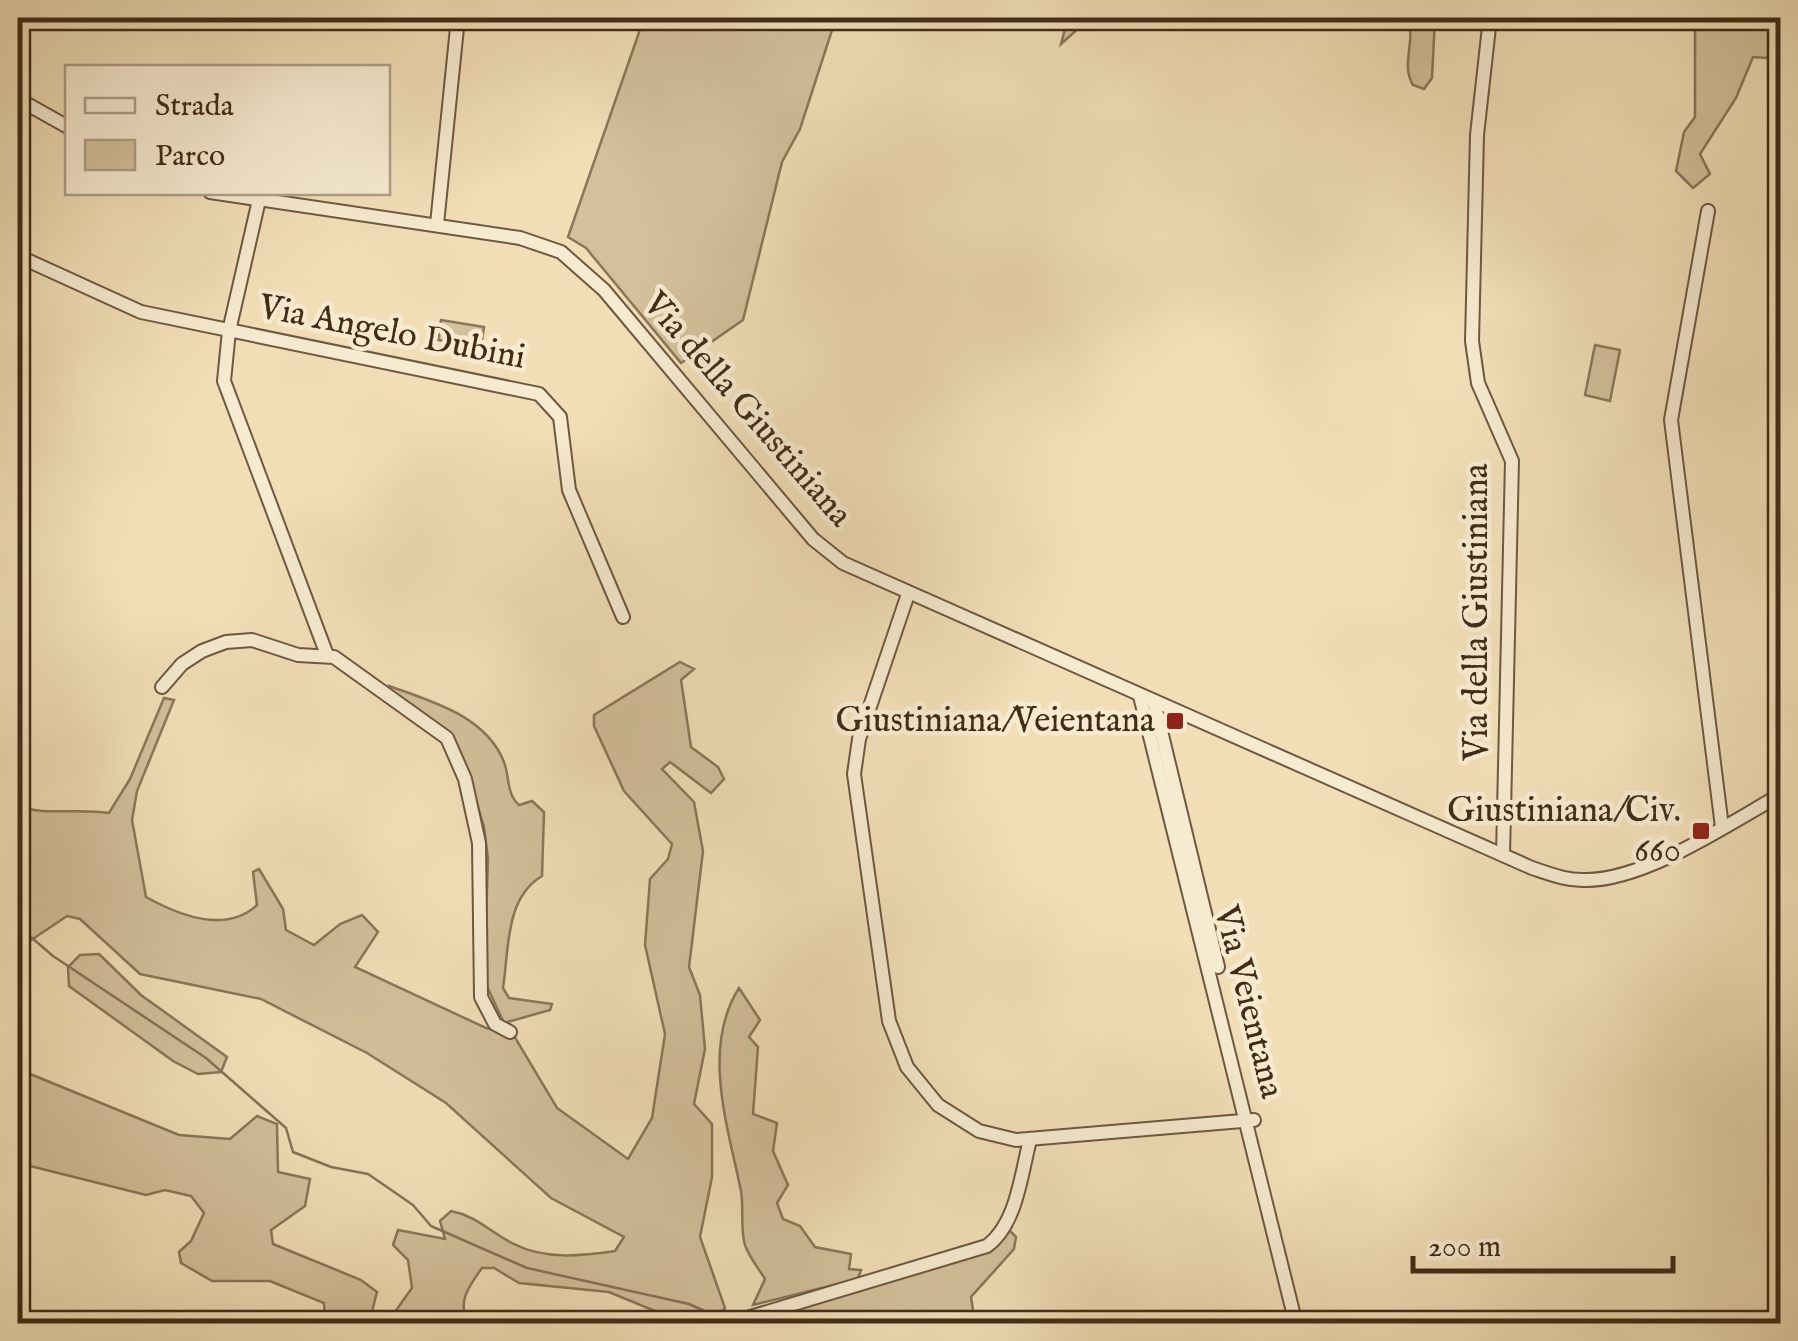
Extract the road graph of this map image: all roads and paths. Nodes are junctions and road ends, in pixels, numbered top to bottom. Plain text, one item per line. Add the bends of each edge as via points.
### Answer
1 (458, 18) edge
2 (1490, 18) edge
3 (18, 98) edge
4 (65, 125) edge
5 (228, 195) edge
6 (258, 200) junction
7 (1708, 212) dead end
8 (437, 224) junction
9 (18, 256) edge
10 (229, 331) junction
11 (908, 594) junction
12 (623, 617) dead end
13 (327, 655) junction
14 (162, 688) dead end
15 (1140, 696) junction
16 (1154, 702) junction
17 (1780, 796) edge
18 (1722, 827) junction
19 (1502, 855) junction
20 (510, 1032) dead end
21 (1250, 1120) junction
22 (1030, 1140) junction
23 (728, 1322) edge
24 (1296, 1324) edge
25 (1305, 1324) edge

1 - 8 street
2 - 19 street, Via della Giustiniana via 1477,135 1472,341 1478,383 1512,461
3 - 4 street
5 - 6 street, Via della Giustiniana
6 - 8 street, Via della Giustiniana
6 - 10 street
7 - 18 street via 1670,420
8 - 11 street, Via della Giustiniana via 536,242 573,260 820,545
9 - 10 street, Via Angelo Dubini via 132,310
10 - 12 street, Via Angelo Dubini via 545,398 562,425 569,490
10 - 13 street via 223,375 228,398
11 - 15 street, Via della Giustiniana
11 - 22 street via 855,764 886,1006 902,1058 938,1105 979,1131
13 - 14 street via 234,640 191,658
13 - 20 street via 430,723 455,749 479,843 478,984 487,1011
15 - 16 street, Via della Giustiniana
15 - 21 street, Via Veientana
16 - 19 street, Via della Giustiniana
16 - 21 street, Via Veientana
17 - 18 street, Via della Giustiniana
18 - 19 street, Via della Giustiniana via 1604,879 1560,877
21 - 22 street
21 - 24 street, Via Veientana
21 - 25 street, Via Veientana
22 - 23 street via 1014,1202 987,1246

